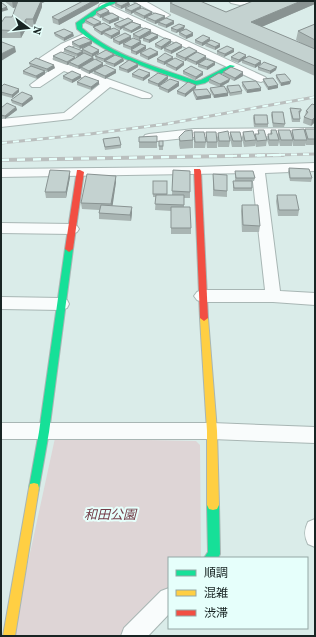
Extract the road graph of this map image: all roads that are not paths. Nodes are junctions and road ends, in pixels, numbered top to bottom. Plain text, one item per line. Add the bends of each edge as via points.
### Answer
1 (117, 1) edge
2 (138, 1) edge
3 (234, 1) edge
4 (248, 1) edge
5 (104, 6) junction
6 (165, 15) edge
7 (86, 36) junction
8 (232, 66) junction
9 (62, 67) junction
10 (261, 79) dead end
11 (108, 84) junction
12 (36, 85) dead end
13 (146, 96) dead end
14 (1, 123) edge
15 (315, 132) edge
16 (149, 138) edge
17 (315, 167) edge
18 (258, 168) junction
19 (197, 171) junction
20 (80, 172) junction
21 (1, 173) edge
22 (1, 228) edge
23 (72, 229) junction
24 (202, 296) junction
25 (274, 296) junction
26 (315, 299) edge
27 (1, 303) edge
28 (61, 304) junction
29 (1, 431) edge
30 (212, 431) junction
31 (44, 432) junction
32 (315, 435) edge
33 (315, 529) edge
34 (315, 537) edge
35 (211, 557) edge
36 (168, 600) edge
37 (9, 636) edge
38 (132, 636) edge

1 - 5 street
2 - 6 street
3 - 4 street
5 - 7 street via 79,23 79,28
5 - 8 street
7 - 8 street via 124,56 196,83 203,82
7 - 9 street via 44,60
8 - 10 street
9 - 11 street
9 - 12 street
11 - 13 street
11 - 14 street via 67,116
15 - 16 street via 194,133
17 - 18 street
18 - 19 street
18 - 25 street
19 - 20 street
19 - 24 street
20 - 21 street
20 - 23 street
22 - 23 street
23 - 28 street
24 - 25 street
24 - 30 street
25 - 26 street
27 - 28 street
28 - 31 street
29 - 31 street
30 - 31 street
30 - 32 street
30 - 35 street via 214,554
31 - 37 street
33 - 34 street
36 - 38 street

